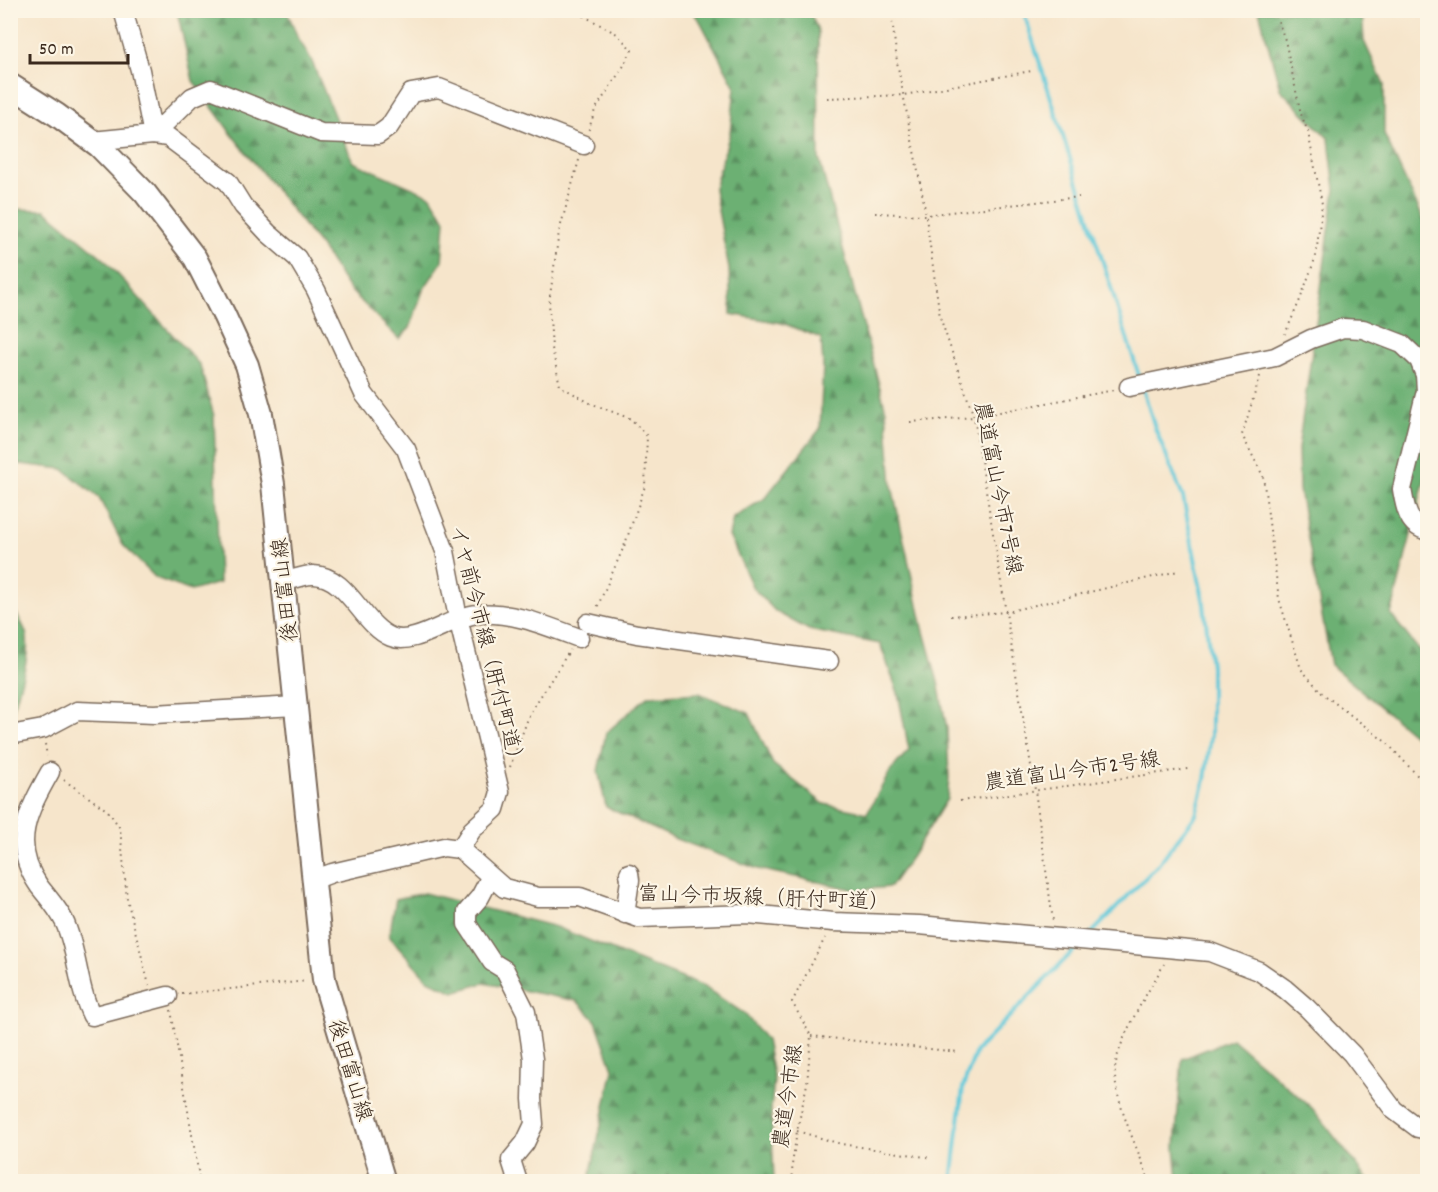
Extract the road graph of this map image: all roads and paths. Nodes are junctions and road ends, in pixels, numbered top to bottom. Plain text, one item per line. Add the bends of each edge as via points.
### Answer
1 (123, 10) edge
2 (573, 10) edge
3 (891, 10) edge
4 (1274, 10) edge
5 (1030, 71) dead end
6 (10, 86) edge
7 (904, 95) junction
8 (827, 98) dead end
9 (153, 135) junction
10 (92, 141) junction
11 (584, 146) junction
12 (1079, 197) dead end
13 (875, 213) dead end
14 (925, 215) junction
15 (1270, 358) junction
16 (1129, 387) joint
17 (974, 417) junction
18 (910, 422) dead end
19 (1428, 531) edge
20 (1178, 571) dead end
21 (283, 582) junction
22 (1006, 612) junction
23 (951, 616) dead end
24 (458, 618) junction
25 (584, 631) junction
26 (829, 661) dead end
27 (296, 706) junction
28 (43, 729) junction
29 (10, 735) edge
30 (1188, 769) dead end
31 (50, 772) junction
32 (1428, 787) edge
33 (1035, 790) junction
34 (500, 792) junction
35 (960, 801) dead end
36 (460, 849) junction
37 (629, 873) dead end
38 (490, 878) junction
39 (313, 880) junction
40 (625, 914) junction
41 (833, 922) junction
42 (1064, 940) junction
43 (1171, 949) junction
44 (324, 980) junction
45 (168, 996) junction
46 (812, 1036) junction
47 (958, 1052) dead end
48 (1428, 1130) edge
49 (797, 1131) junction
50 (932, 1158) dead end
51 (200, 1182) edge
52 (384, 1182) edge
53 (518, 1182) edge
54 (793, 1182) edge
55 (1148, 1182) edge

1 - 9 street
2 - 11 path via 617,34 632,50 595,110
3 - 7 path, 農道富山今市7号線
4 - 15 path via 1308,132 1322,204 1316,256 1300,300
5 - 7 path
6 - 10 main road, 後田富山線
7 - 8 path
7 - 14 path, 農道富山今市7号線
9 - 10 street
9 - 11 street via 192,97 211,89 321,133 378,135 389,127 411,93 439,88
9 - 24 street, イヤ前今市線（肝付町道） via 168,137 228,182 268,234 297,258 364,394 406,449 445,551
10 - 21 main road, 後田富山線 via 145,194 195,258 247,365 261,414 273,484
11 - 25 path via 559,232 549,303 560,386 590,403 631,418 647,436 645,486 625,544
12 - 14 path
13 - 14 path
14 - 17 path, 農道富山今市7号線 via 940,317
15 - 16 street
15 - 19 street via 1343,328 1384,335 1402,344 1419,360 1426,391 1402,489 1410,521
15 - 32 path via 1242,435 1263,476 1280,599 1301,669 1322,693 1387,743
16 - 17 path
17 - 18 path
17 - 22 path, 農道富山今市7号線
20 - 22 path
21 - 24 street via 314,575 328,578 392,637 421,635
21 - 27 main road, 後田富山線
22 - 23 path
22 - 33 path, 農道富山今市7号線
24 - 25 street via 499,614
24 - 34 street, イヤ前今市線（肝付町道）
25 - 26 street via 637,634
25 - 34 path via 530,713
27 - 28 street via 154,714 77,711
27 - 39 main road, 後田富山線
28 - 29 street
28 - 31 path
30 - 33 path, 農道富山今市2号線
31 - 45 path via 108,811 120,828 127,899 150,992
31 - 45 street via 33,802 22,841 37,884 67,927 92,1016
33 - 35 path, 農道富山今市2号線
33 - 42 path, 農道富山今市7号線
34 - 36 street, イヤ前今市線（肝付町道） via 495,809 472,830
36 - 38 street, 富山今市坂線（肝付町道）
36 - 39 street via 444,847
37 - 40 street
38 - 40 street, 富山今市坂線（肝付町道） via 521,894 580,897
38 - 53 street via 467,912 467,924 492,962 505,970 526,1012 533,1059 534,1124 511,1160
39 - 44 main road, 後田富山線
40 - 41 street, 富山今市坂線（肝付町道） via 639,918 748,915
41 - 42 street, 富山今市坂線（肝付町道） via 919,925
41 - 46 path, 農道今市線 via 792,1002
42 - 43 street, 富山今市坂線（肝付町道）
43 - 48 street, 富山今市坂線（肝付町道） via 1210,952 1258,971 1285,989 1352,1054 1395,1110 1418,1128
43 - 55 path via 1127,1032 1115,1069 1119,1097
44 - 45 path
44 - 52 main road, 後田富山線
45 - 51 path
46 - 47 path
46 - 49 path, 農道今市線
49 - 50 path via 841,1144
49 - 54 path, 農道今市線

